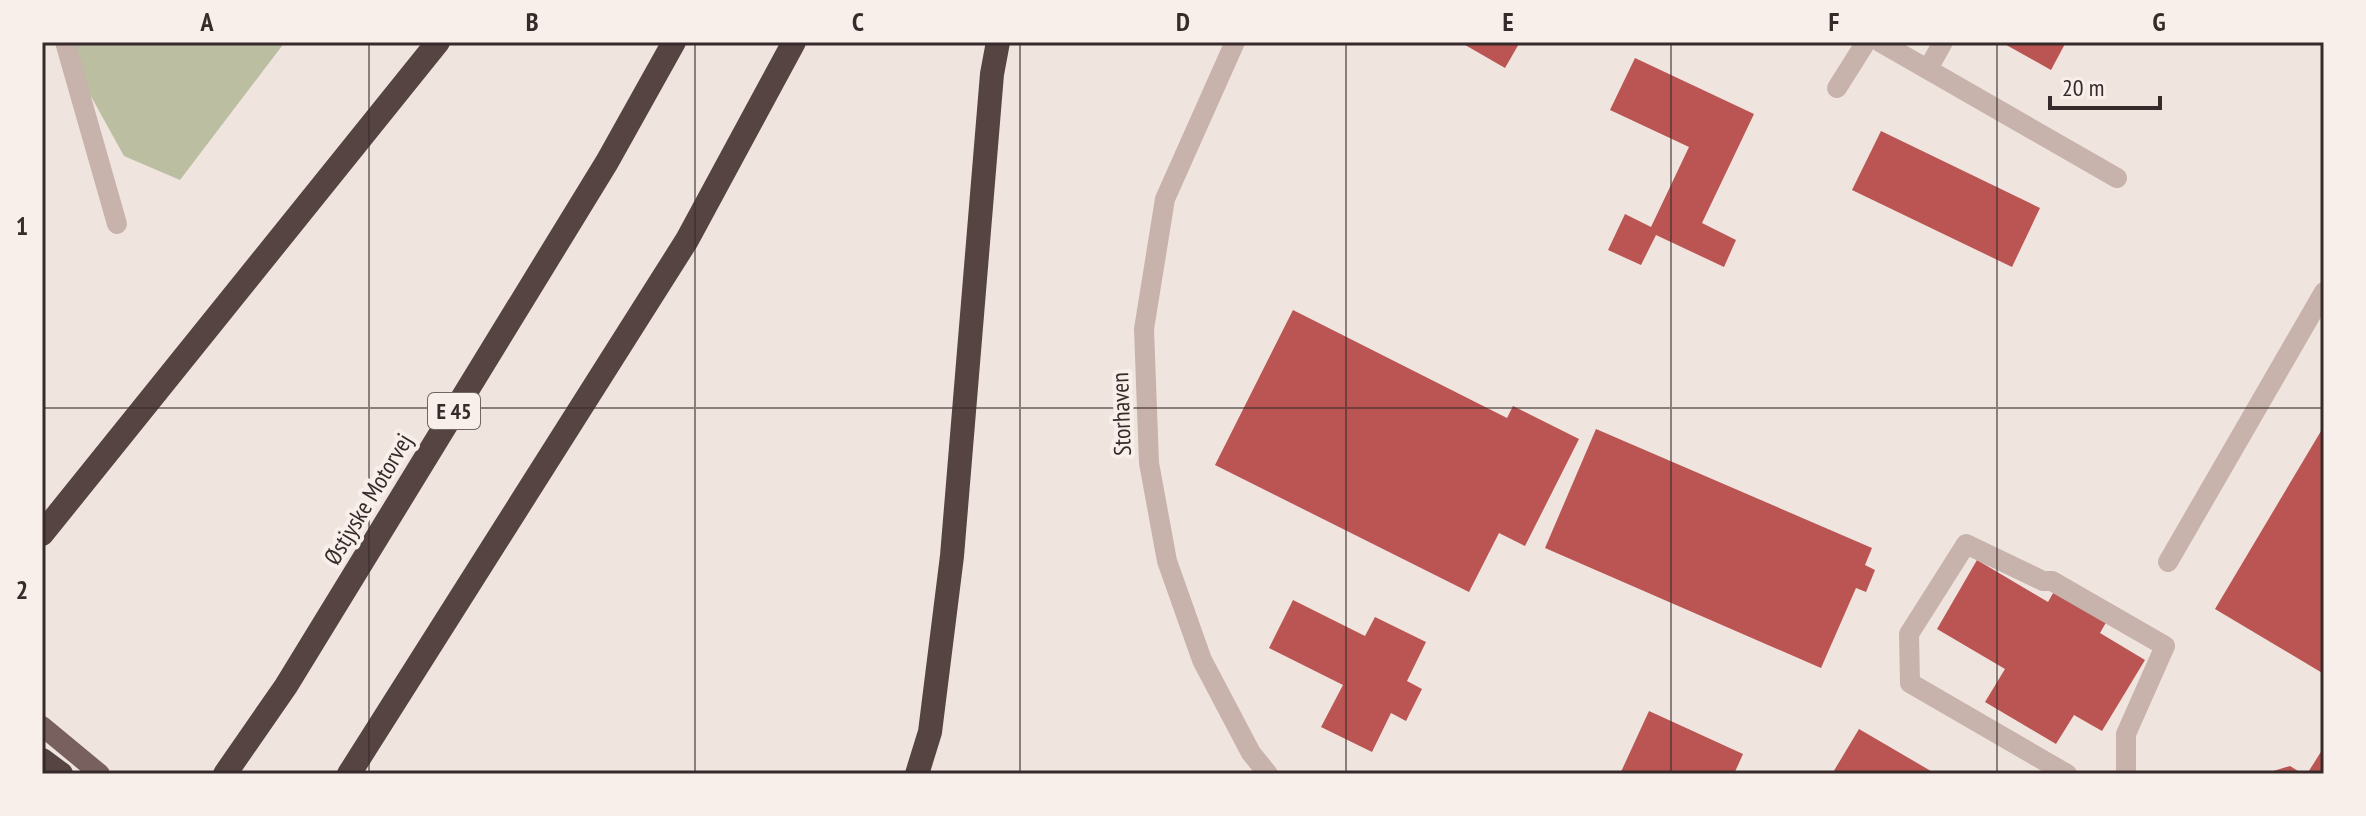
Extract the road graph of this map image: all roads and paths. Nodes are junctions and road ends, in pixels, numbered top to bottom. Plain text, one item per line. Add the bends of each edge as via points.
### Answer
1 (65, 42) edge
2 (438, 42) edge
3 (674, 42) edge
4 (794, 42) edge
5 (998, 42) edge
6 (1235, 42) edge
7 (1866, 42) edge
8 (1880, 42) edge
9 (1943, 42) edge
10 (1928, 69) junction
11 (1837, 88) dead end
12 (2117, 178) dead end
13 (117, 224) dead end
14 (2324, 292) edge
15 (42, 534) edge
16 (2168, 562) dead end
17 (42, 726) edge
18 (100, 774) edge
19 (225, 774) edge
20 (349, 774) edge
21 (917, 774) edge
22 (1268, 774) edge
23 (2067, 774) edge
24 (2126, 774) edge

1 - 13 street
2 - 15 highway
3 - 19 highway, Østjyske Motorvej / E 45 via 607,162 294,673
4 - 20 highway via 687,240
5 - 21 highway via 952,556 930,732
6 - 22 street, Storhaven via 1165,199 1144,329 1149,463 1167,561 1202,660 1251,753
7 - 11 street
8 - 10 street
9 - 10 street
10 - 12 street
14 - 16 street
17 - 18 main road
23 - 24 street via 1910,683 1909,634 1966,544 2052,581 2165,646 2126,734

